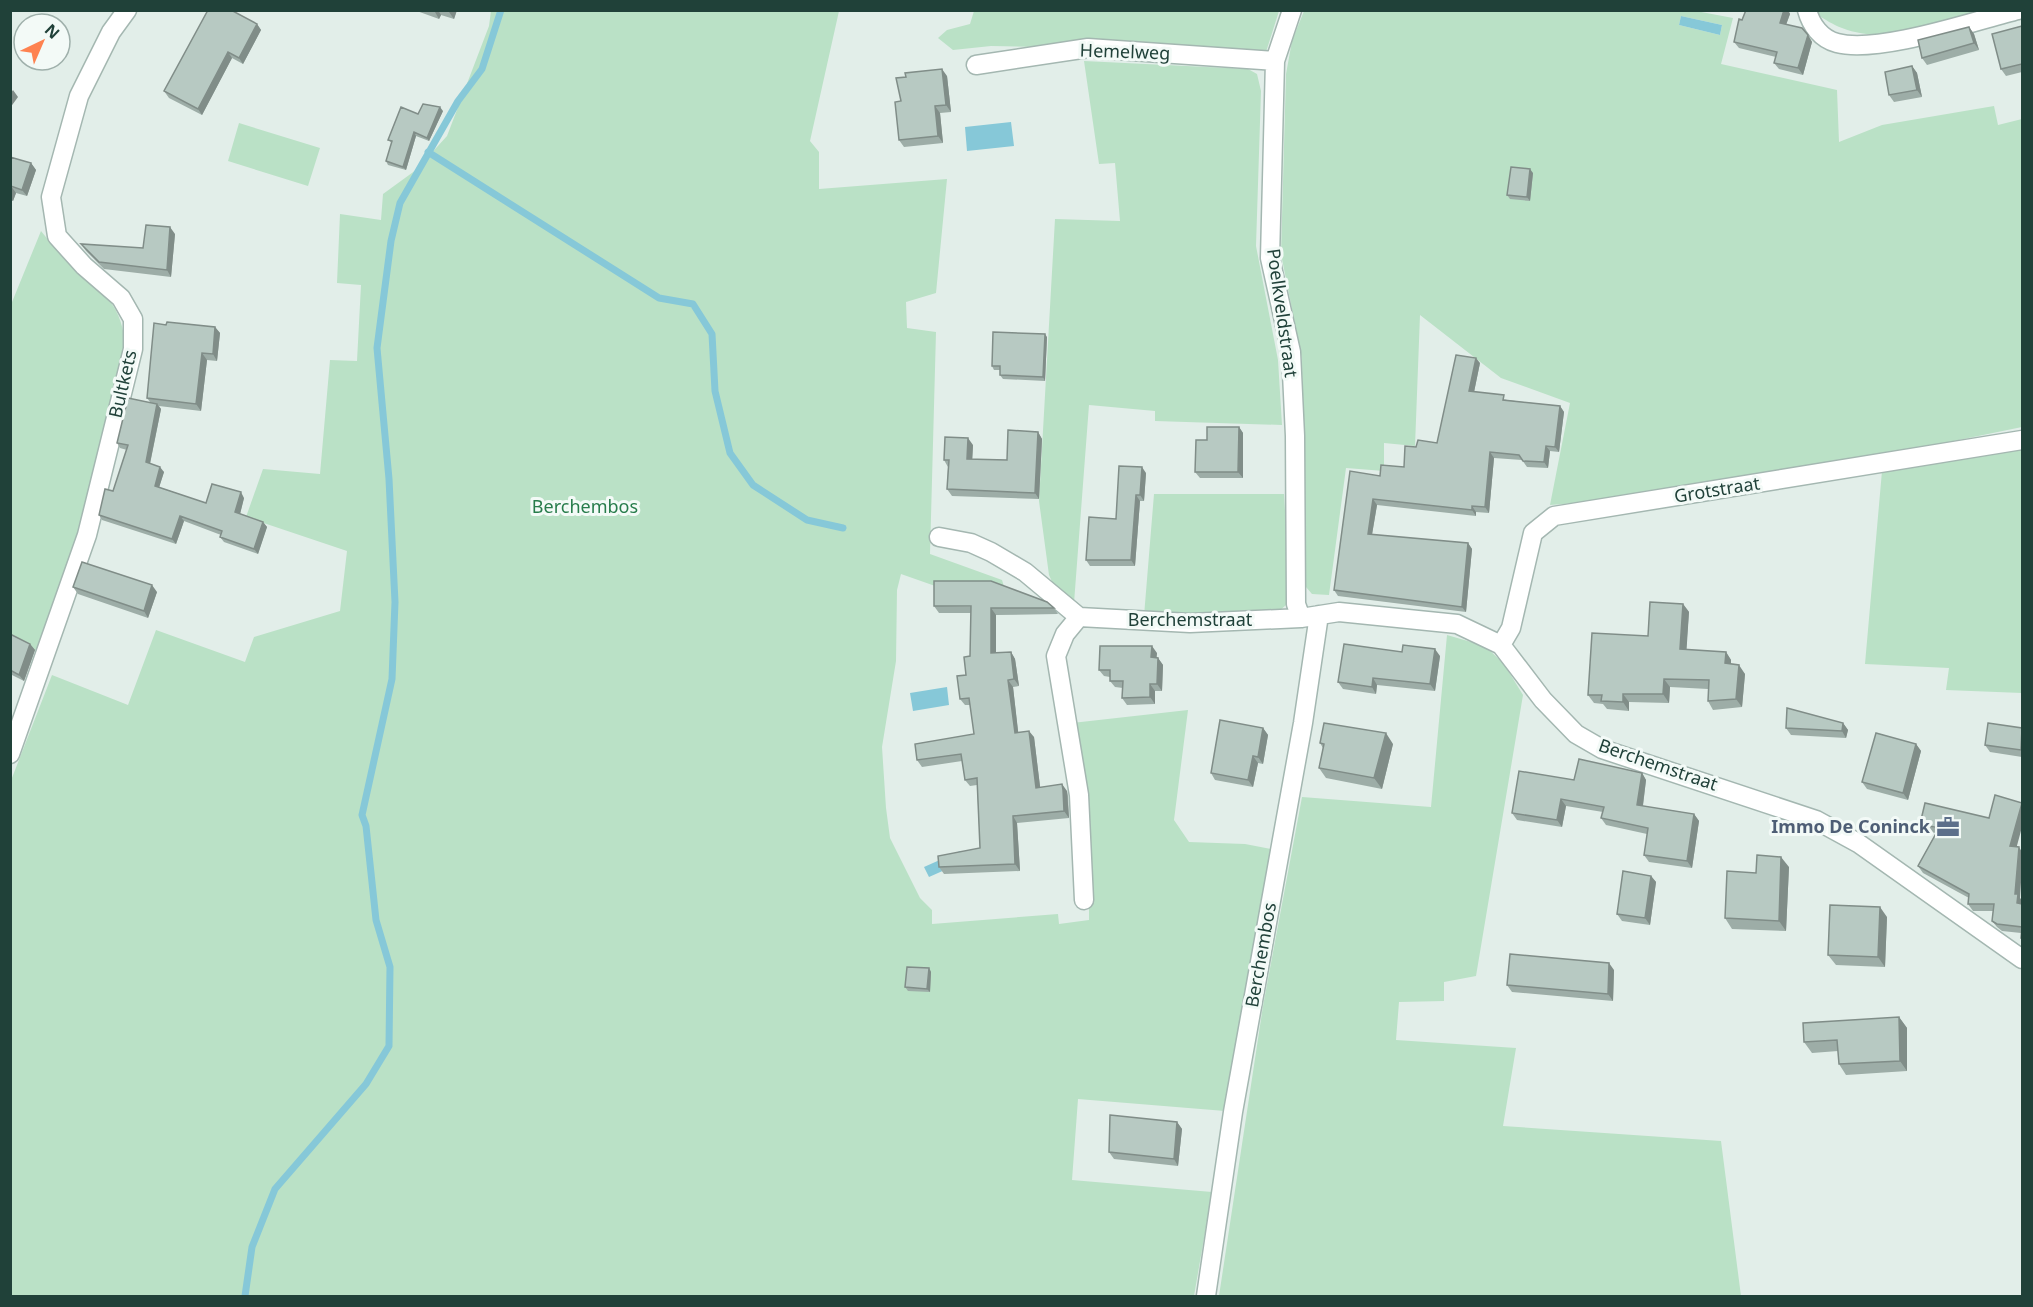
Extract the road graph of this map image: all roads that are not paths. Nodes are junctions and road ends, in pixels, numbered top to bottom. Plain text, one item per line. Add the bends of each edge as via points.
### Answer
1 (127, 10) edge
2 (1292, 10) edge
3 (1807, 10) edge
4 (2018, 10) edge
5 (1275, 61) junction
6 (976, 65) dead end
7 (2022, 440) edge
8 (939, 537) dead end
9 (1310, 616) junction
10 (1079, 617) junction
11 (1501, 645) junction
12 (10, 754) edge
13 (1084, 900) dead end
14 (2022, 959) edge
15 (1206, 1296) edge

1 - 12 street, Bultkets via 111,32 79,96 51,197 57,236 121,298 133,319 133,349 87,535
2 - 5 street, Poelkveldstraat
3 - 4 street via 1810,23 1827,38 1837,43 1871,44 1919,36
5 - 6 street, Hemelweg via 1088,48
5 - 9 street, Poelkveldstraat via 1270,258 1291,352 1296,604
7 - 11 street, Grotstraat via 1554,516 1533,532 1511,628
8 - 10 street via 992,552 1025,572
9 - 10 street, Berchemstraat via 1190,623
9 - 11 street, Berchemstraat via 1358,612 1457,624
9 - 15 street, Berchembos via 1303,723 1233,1112
10 - 13 street via 1071,624 1056,656 1079,795
11 - 14 street, Berchemstraat via 1543,700 1576,734 1602,749 1816,820 1858,843

